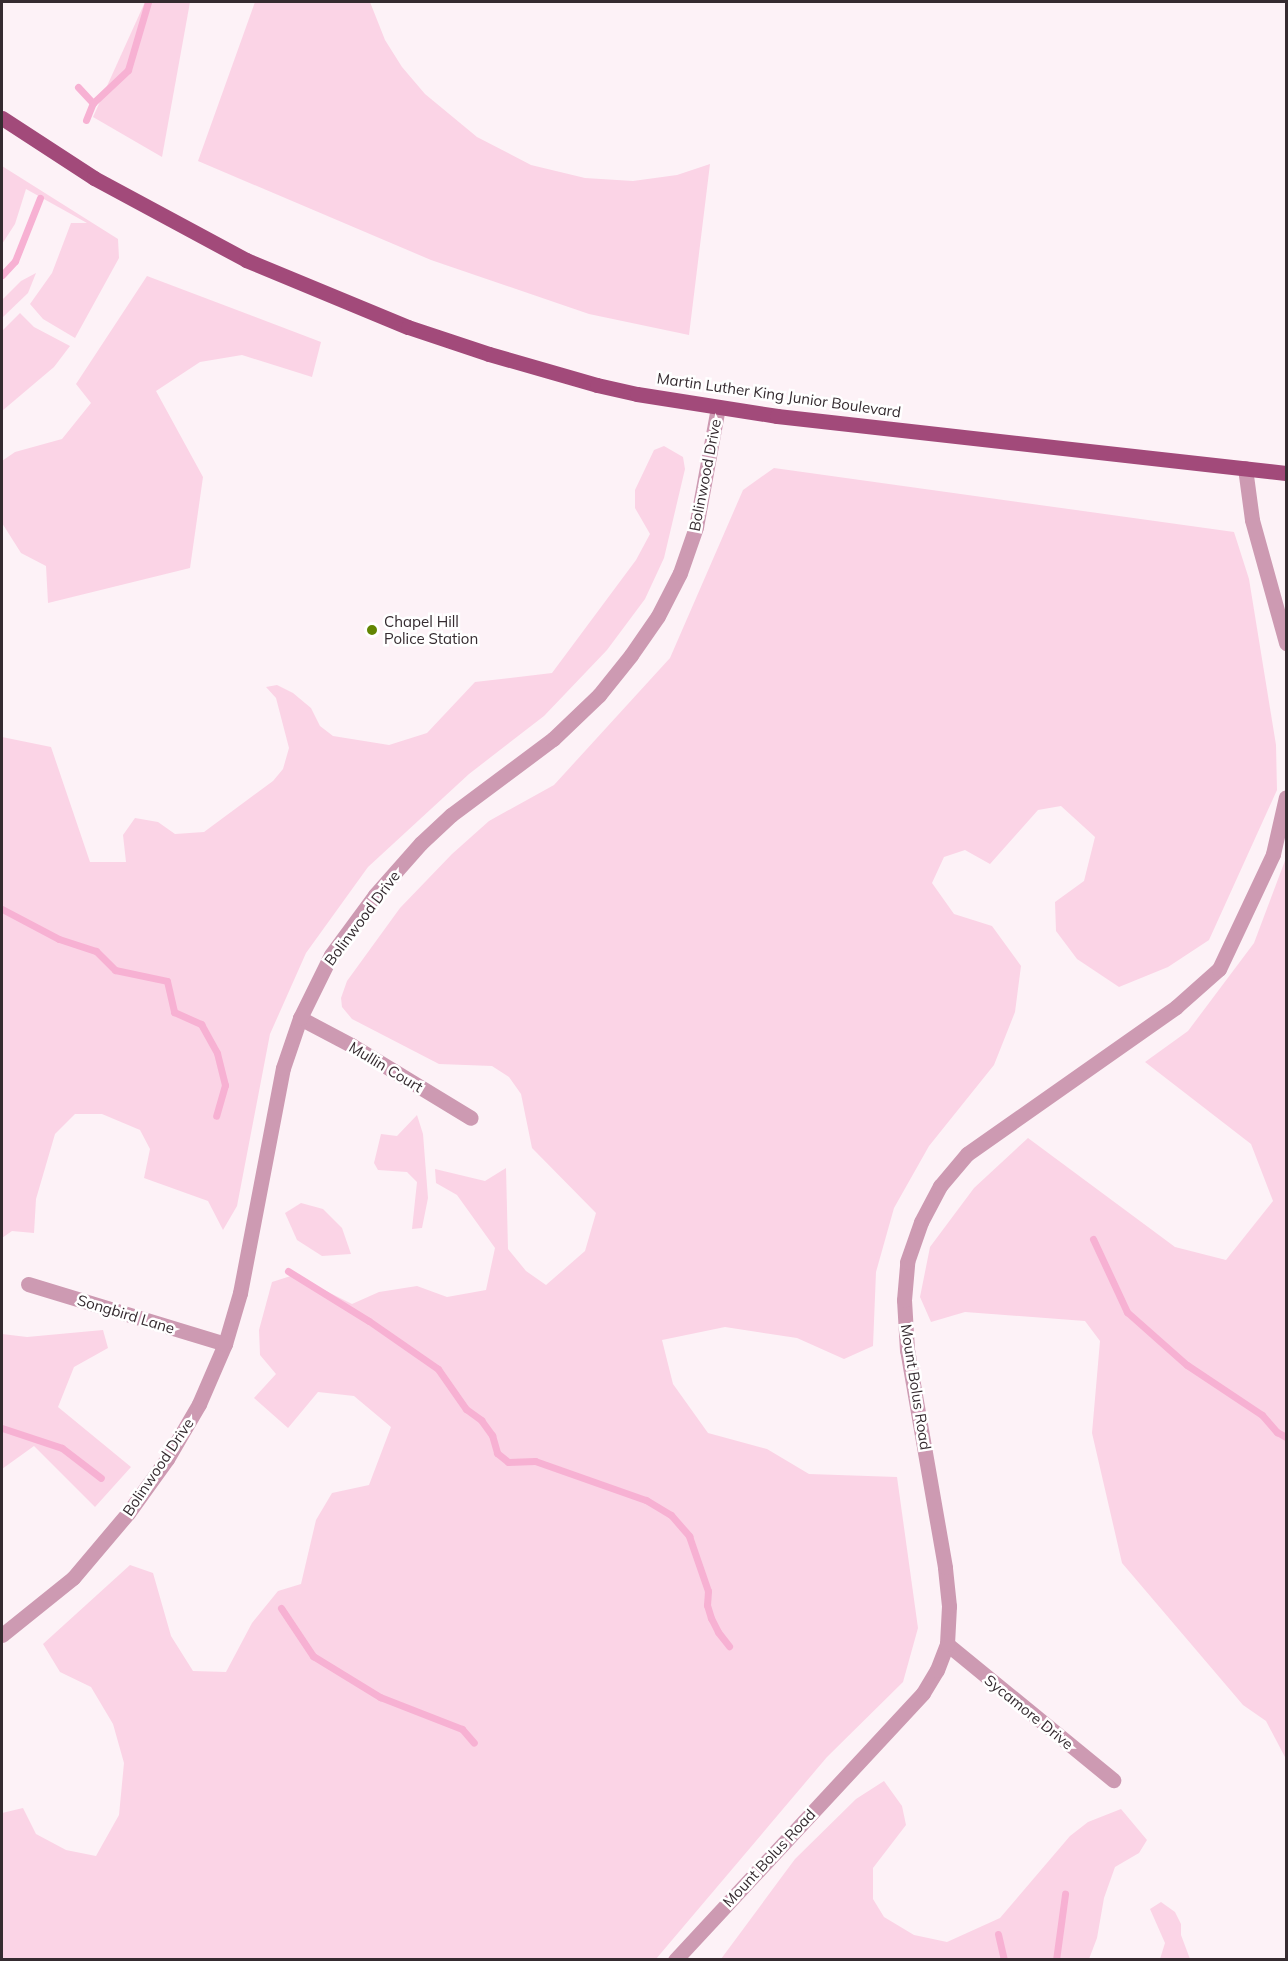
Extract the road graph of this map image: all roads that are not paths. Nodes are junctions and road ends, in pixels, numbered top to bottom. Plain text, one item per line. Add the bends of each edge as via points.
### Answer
1 (2, 118) edge
2 (718, 407) junction
3 (1245, 468) junction
4 (1287, 473) edge
5 (1287, 643) edge
6 (1287, 797) edge
7 (300, 1018) junction
8 (471, 1118) dead end
9 (28, 1284) dead end
10 (225, 1344) junction
11 (2, 1635) edge
12 (947, 1644) junction
13 (1113, 1780) dead end
14 (675, 1959) edge

1 - 2 main road, Martin Luther King Junior Boulevard via 94,178 183,227 246,260 363,310 489,354 597,385
2 - 3 main road, Martin Luther King Junior Boulevard
2 - 7 street, Bolinwood Drive via 696,527 680,573 631,655 599,695 553,738 451,815 421,843 375,895 331,955
3 - 4 main road, Martin Luther King Junior Boulevard
3 - 5 street via 1252,520
6 - 12 street, Mount Bolus Road via 1273,854 1219,969 1176,1007 967,1154 940,1186 921,1222 907,1262 904,1310 907,1350 945,1567
7 - 8 street, Mullin Court
7 - 10 street, Bolinwood Drive via 271,1117 250,1248
9 - 10 street, Songbird Lane
10 - 11 street, Bolinwood Drive via 199,1404 167,1459 128,1513 73,1578
12 - 13 street, Sycamore Drive
12 - 14 street, Mount Bolus Road via 923,1693

